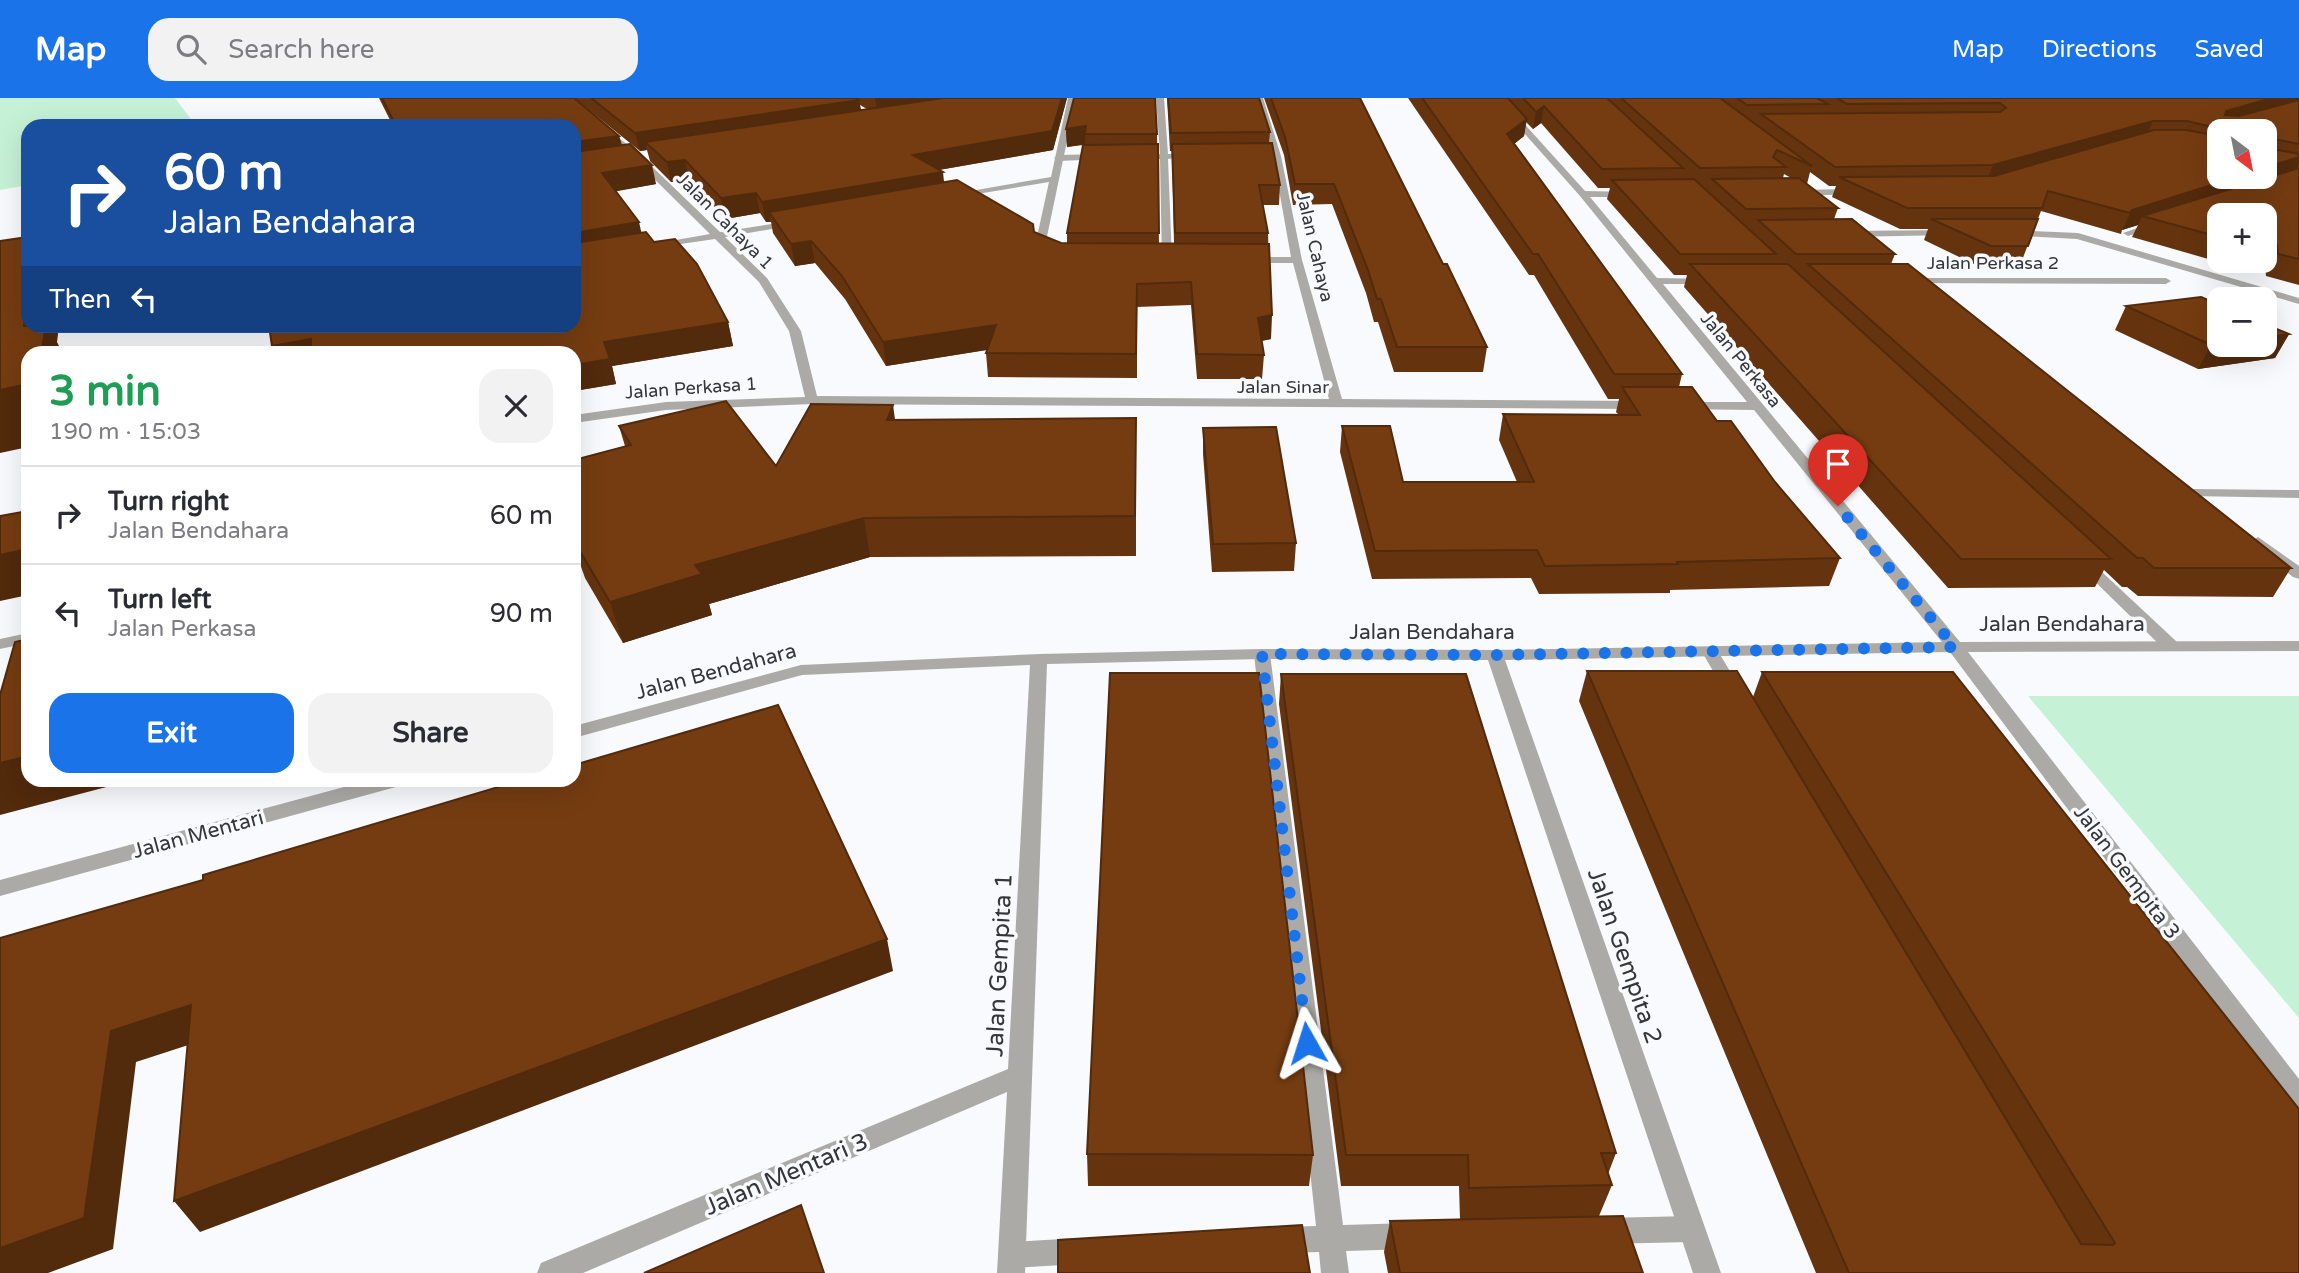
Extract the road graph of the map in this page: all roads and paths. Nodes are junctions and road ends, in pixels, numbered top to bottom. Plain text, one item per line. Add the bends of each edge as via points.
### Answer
1 (566, 98) edge
2 (1072, 98) edge
3 (1160, 98) edge
4 (1259, 98) edge
5 (1497, 98) edge
6 (651, 155) edge
7 (1164, 156) junction
8 (1202, 156) edge
9 (1265, 156) edge
10 (1277, 156) junction
11 (1111, 157) edge
12 (1124, 157) edge
13 (638, 158) junction
14 (1058, 158) junction
15 (625, 159) edge
16 (1053, 179) junction
17 (1816, 185) dead end
18 (1826, 192) junction
19 (1867, 192) edge
20 (1786, 193) edge
21 (1583, 194) junction
22 (1638, 194) edge
23 (942, 197) edge
24 (810, 219) edge
25 (2167, 220) edge
26 (1957, 233) edge
27 (1998, 233) edge
28 (2128, 233) edge
29 (1833, 234) edge
30 (718, 235) junction
31 (639, 249) edge
32 (1058, 259) edge
33 (1154, 260) edge
34 (1167, 260) junction
35 (1180, 260) edge
36 (1232, 260) edge
37 (1297, 260) junction
38 (1653, 281) junction
39 (1719, 281) edge
40 (1894, 281) edge
41 (1921, 281) junction
42 (2166, 281) dead end
43 (1943, 298) edge
44 (2299, 301) edge
45 (811, 400) junction
46 (1337, 405) junction
47 (1658, 405) edge
48 (1672, 405) edge
49 (1755, 406) junction
50 (581, 418) edge
51 (2299, 494) edge
52 (2215, 509) edge
53 (2247, 533) edge
54 (2069, 550) edge
55 (2299, 574) edge
56 (21, 640) edge
57 (0, 644) edge
58 (2171, 646) junction
59 (2299, 646) edge
60 (1955, 647) junction
61 (1710, 652) junction
62 (1262, 654) junction
63 (1495, 655) junction
64 (1039, 659) junction
65 (1745, 712) edge
66 (581, 730) edge
67 (370, 787) edge
68 (0, 888) edge
69 (1020, 1075) junction
70 (2299, 1098) edge
71 (1691, 1229) junction
72 (1580, 1232) edge
73 (1441, 1235) edge
74 (1329, 1237) junction
75 (1260, 1241) edge
76 (1108, 1250) edge
77 (1012, 1264) edge
78 (551, 1273) edge
79 (1335, 1273) edge
80 (1707, 1273) edge

1 - 13 street, Jalan Cahaya 1
2 - 14 street
3 - 7 street
4 - 10 street, Jalan Cahaya
5 - 21 street, Jalan Perkasa
6 - 13 street
7 - 8 street
7 - 12 street
7 - 34 street
9 - 10 street
10 - 37 street, Jalan Cahaya
11 - 14 street
13 - 15 street
13 - 30 street, Jalan Cahaya 1
14 - 16 street
16 - 23 street
16 - 32 street via 1040,246
17 - 18 street
18 - 19 street
18 - 20 street
21 - 22 street
21 - 38 street, Jalan Perkasa
24 - 30 street
25 - 28 street
26 - 29 street
27 - 44 street via 2078,236
30 - 31 street
30 - 45 street, Jalan Cahaya 1 via 763,280 795,331
33 - 34 street
34 - 35 street
36 - 37 street
37 - 46 street, Jalan Cahaya
38 - 39 street
38 - 49 street, Jalan Perkasa
40 - 41 street, Jalan Perkasa 2
41 - 42 street, Jalan Perkasa 2
41 - 43 street
45 - 46 street, Jalan Sinar
45 - 50 street, Jalan Perkasa 1 via 666,406
46 - 47 street, Jalan Sinar
48 - 49 street
49 - 60 street, Jalan Perkasa
51 - 52 street via 2189,488
53 - 55 street
54 - 58 street
56 - 57 street
58 - 59 street, Jalan Bendahara
58 - 60 street, Jalan Bendahara
60 - 61 street, Jalan Bendahara
60 - 70 street, Jalan Gempita 3
61 - 63 street, Jalan Bendahara
61 - 65 street
62 - 63 street, Jalan Bendahara
62 - 64 street, Jalan Bendahara
62 - 74 street
63 - 71 street, Jalan Gempita 2
64 - 66 street, Jalan Bendahara via 801,670
64 - 69 street, Jalan Gempita 1
67 - 68 street, Jalan Mentari
69 - 77 street, Jalan Gempita 1
69 - 78 street, Jalan Mentari 3
71 - 72 street
71 - 80 street, Jalan Gempita 2
73 - 74 street
74 - 75 street
74 - 79 street
76 - 77 street

